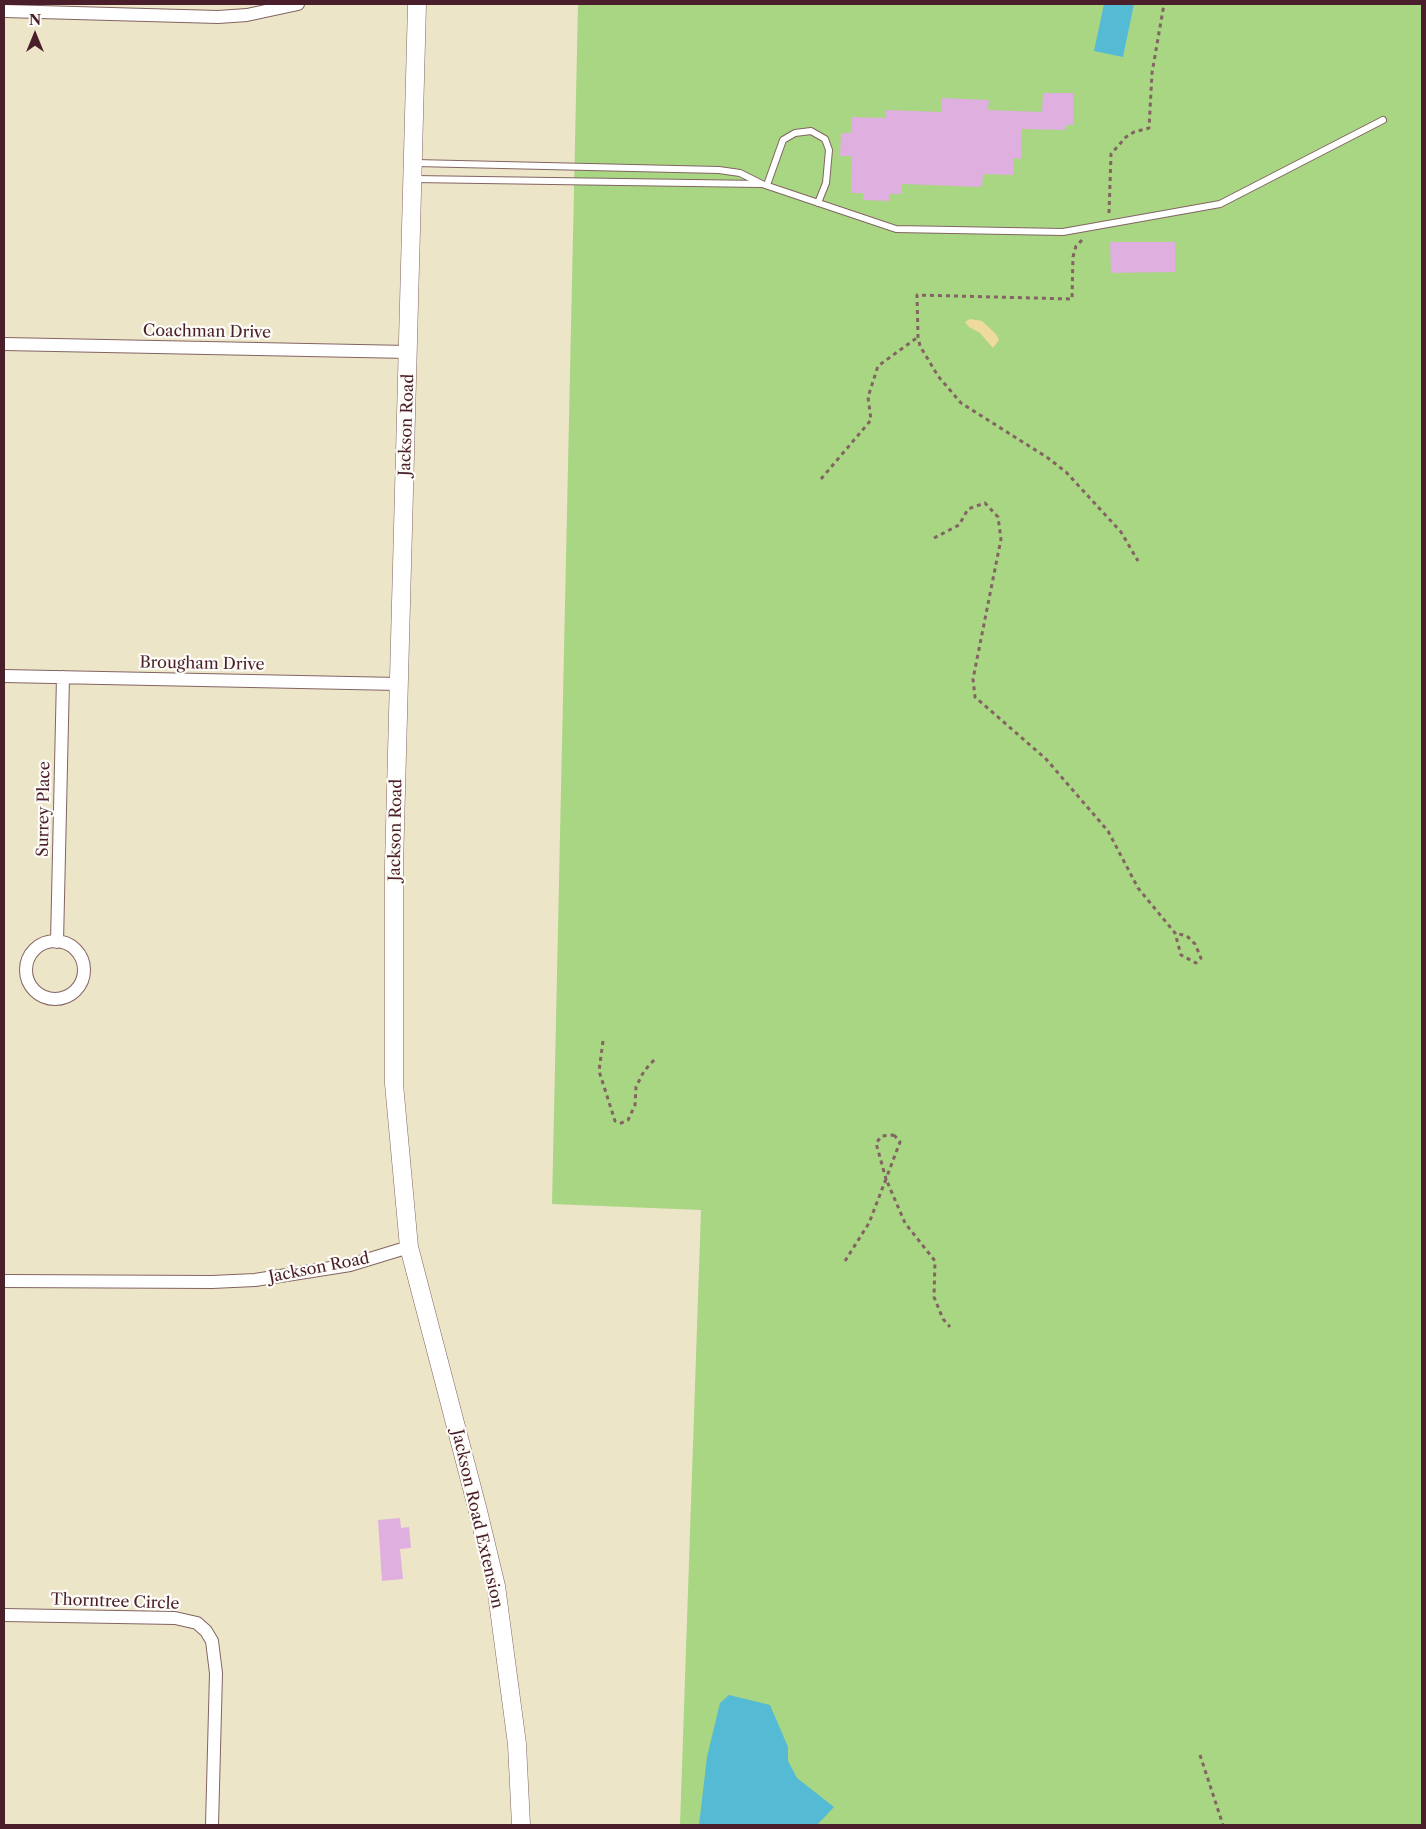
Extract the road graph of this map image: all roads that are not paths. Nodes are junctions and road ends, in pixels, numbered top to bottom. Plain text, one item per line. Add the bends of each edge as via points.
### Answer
1 (298, 4) edge
2 (418, 4) edge
3 (4, 11) edge
4 (1383, 120) dead end
5 (414, 171) junction
6 (764, 184) junction
7 (818, 203) junction
8 (4, 344) edge
9 (409, 352) junction
10 (4, 676) edge
11 (63, 677) junction
12 (399, 684) junction
13 (57, 942) junction
14 (409, 1247) junction
15 (4, 1281) edge
16 (4, 1614) edge
17 (212, 1825) edge
18 (521, 1825) edge

1 - 3 street via 247,15 218,17
2 - 5 street, Jackson Road
4 - 7 lane via 1220,204 1063,232 896,229
5 - 6 lane
5 - 6 lane via 719,170 740,173
5 - 9 street, Jackson Road
6 - 7 lane
6 - 7 lane via 782,140 795,133 811,131 825,139 829,150 826,183
8 - 9 street, Coachman Drive
9 - 12 street, Jackson Road
10 - 11 street, Brougham Drive
11 - 12 street, Brougham Drive
11 - 13 street, Surrey Place
12 - 14 street, Jackson Road via 394,865 394,1084
13 - 13 street via 75,950 84,967 79,986 72,993 54,999 37,993 31,986 26,968 33,952 48,942
14 - 15 street, Jackson Road via 350,1265 254,1280
14 - 18 street, Jackson Road Extension via 496,1586 517,1744
16 - 17 street, Thorntree Circle via 175,1618 197,1623 206,1631 212,1641 216,1673

